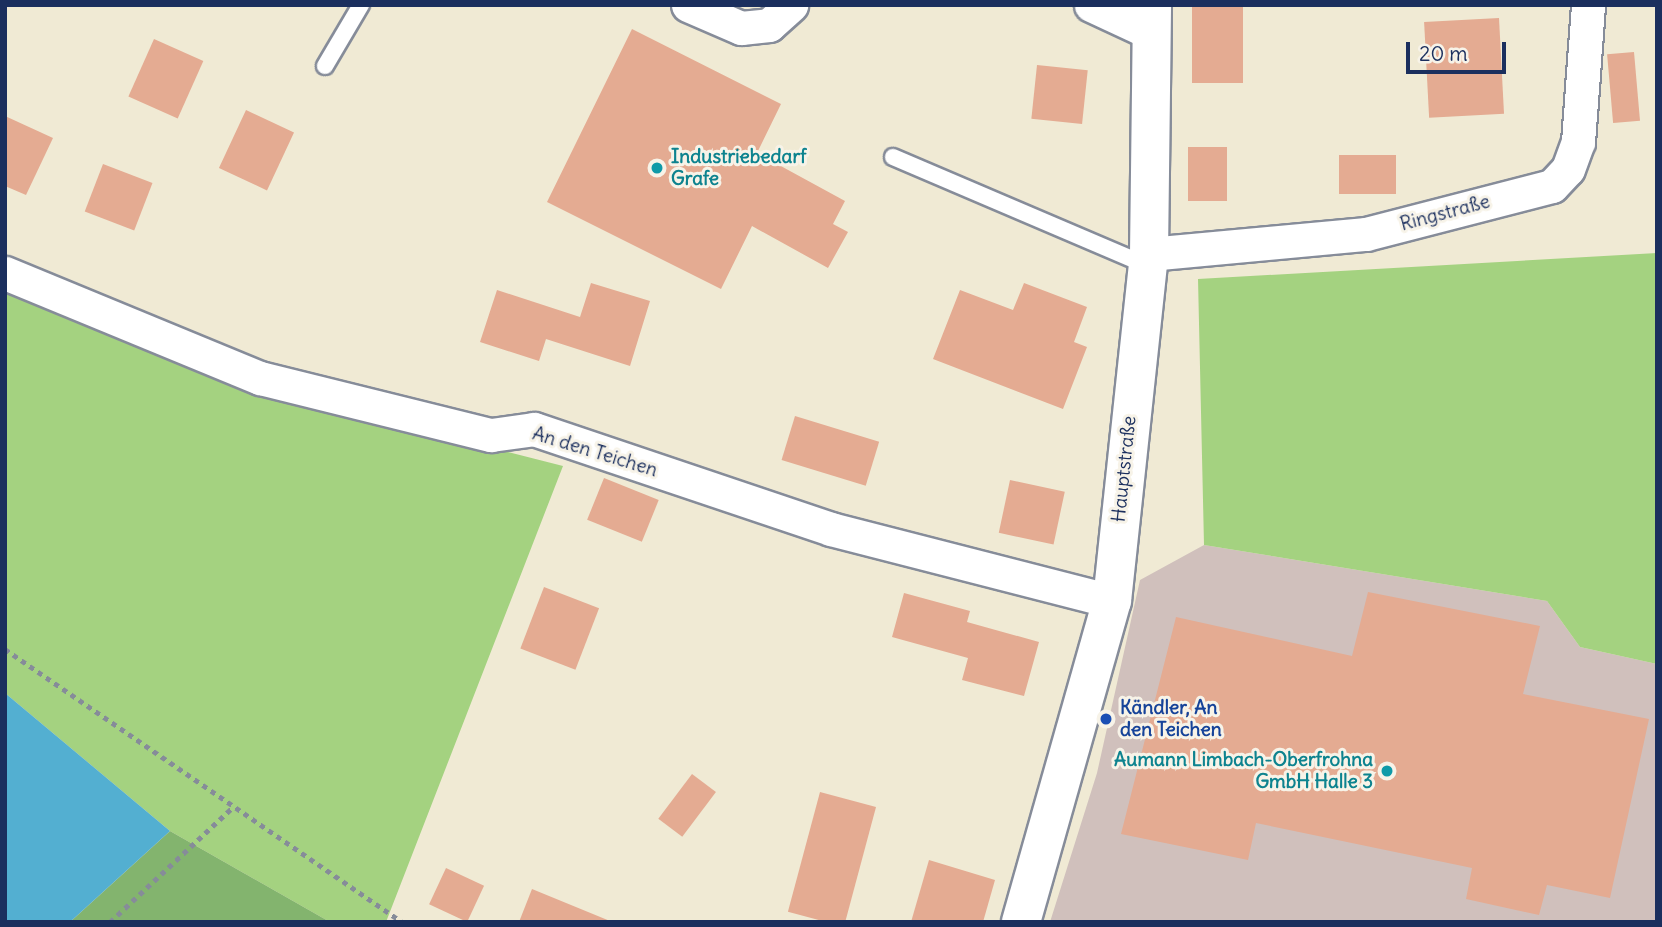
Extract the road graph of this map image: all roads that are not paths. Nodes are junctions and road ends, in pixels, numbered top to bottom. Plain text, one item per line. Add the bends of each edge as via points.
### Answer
1 (361, 5) edge
2 (688, 5) edge
3 (792, 5) edge
4 (1091, 5) edge
5 (1588, 5) edge
6 (1152, 19) edge
7 (325, 66) dead end
8 (893, 157) dead end
9 (1148, 260) junction
10 (5, 273) edge
11 (1112, 601) junction
12 (1021, 922) edge

1 - 7 lane
2 - 3 street via 741,28 769,25
4 - 6 street
5 - 9 street, Ringstraße via 1578,142 1568,169 1552,186 1366,234
6 - 9 street, Hauptstraße
8 - 9 lane
9 - 11 street, Hauptstraße
10 - 11 street, An den Teichen via 260,378 491,435 534,429 831,529
11 - 12 street, Hauptstraße

